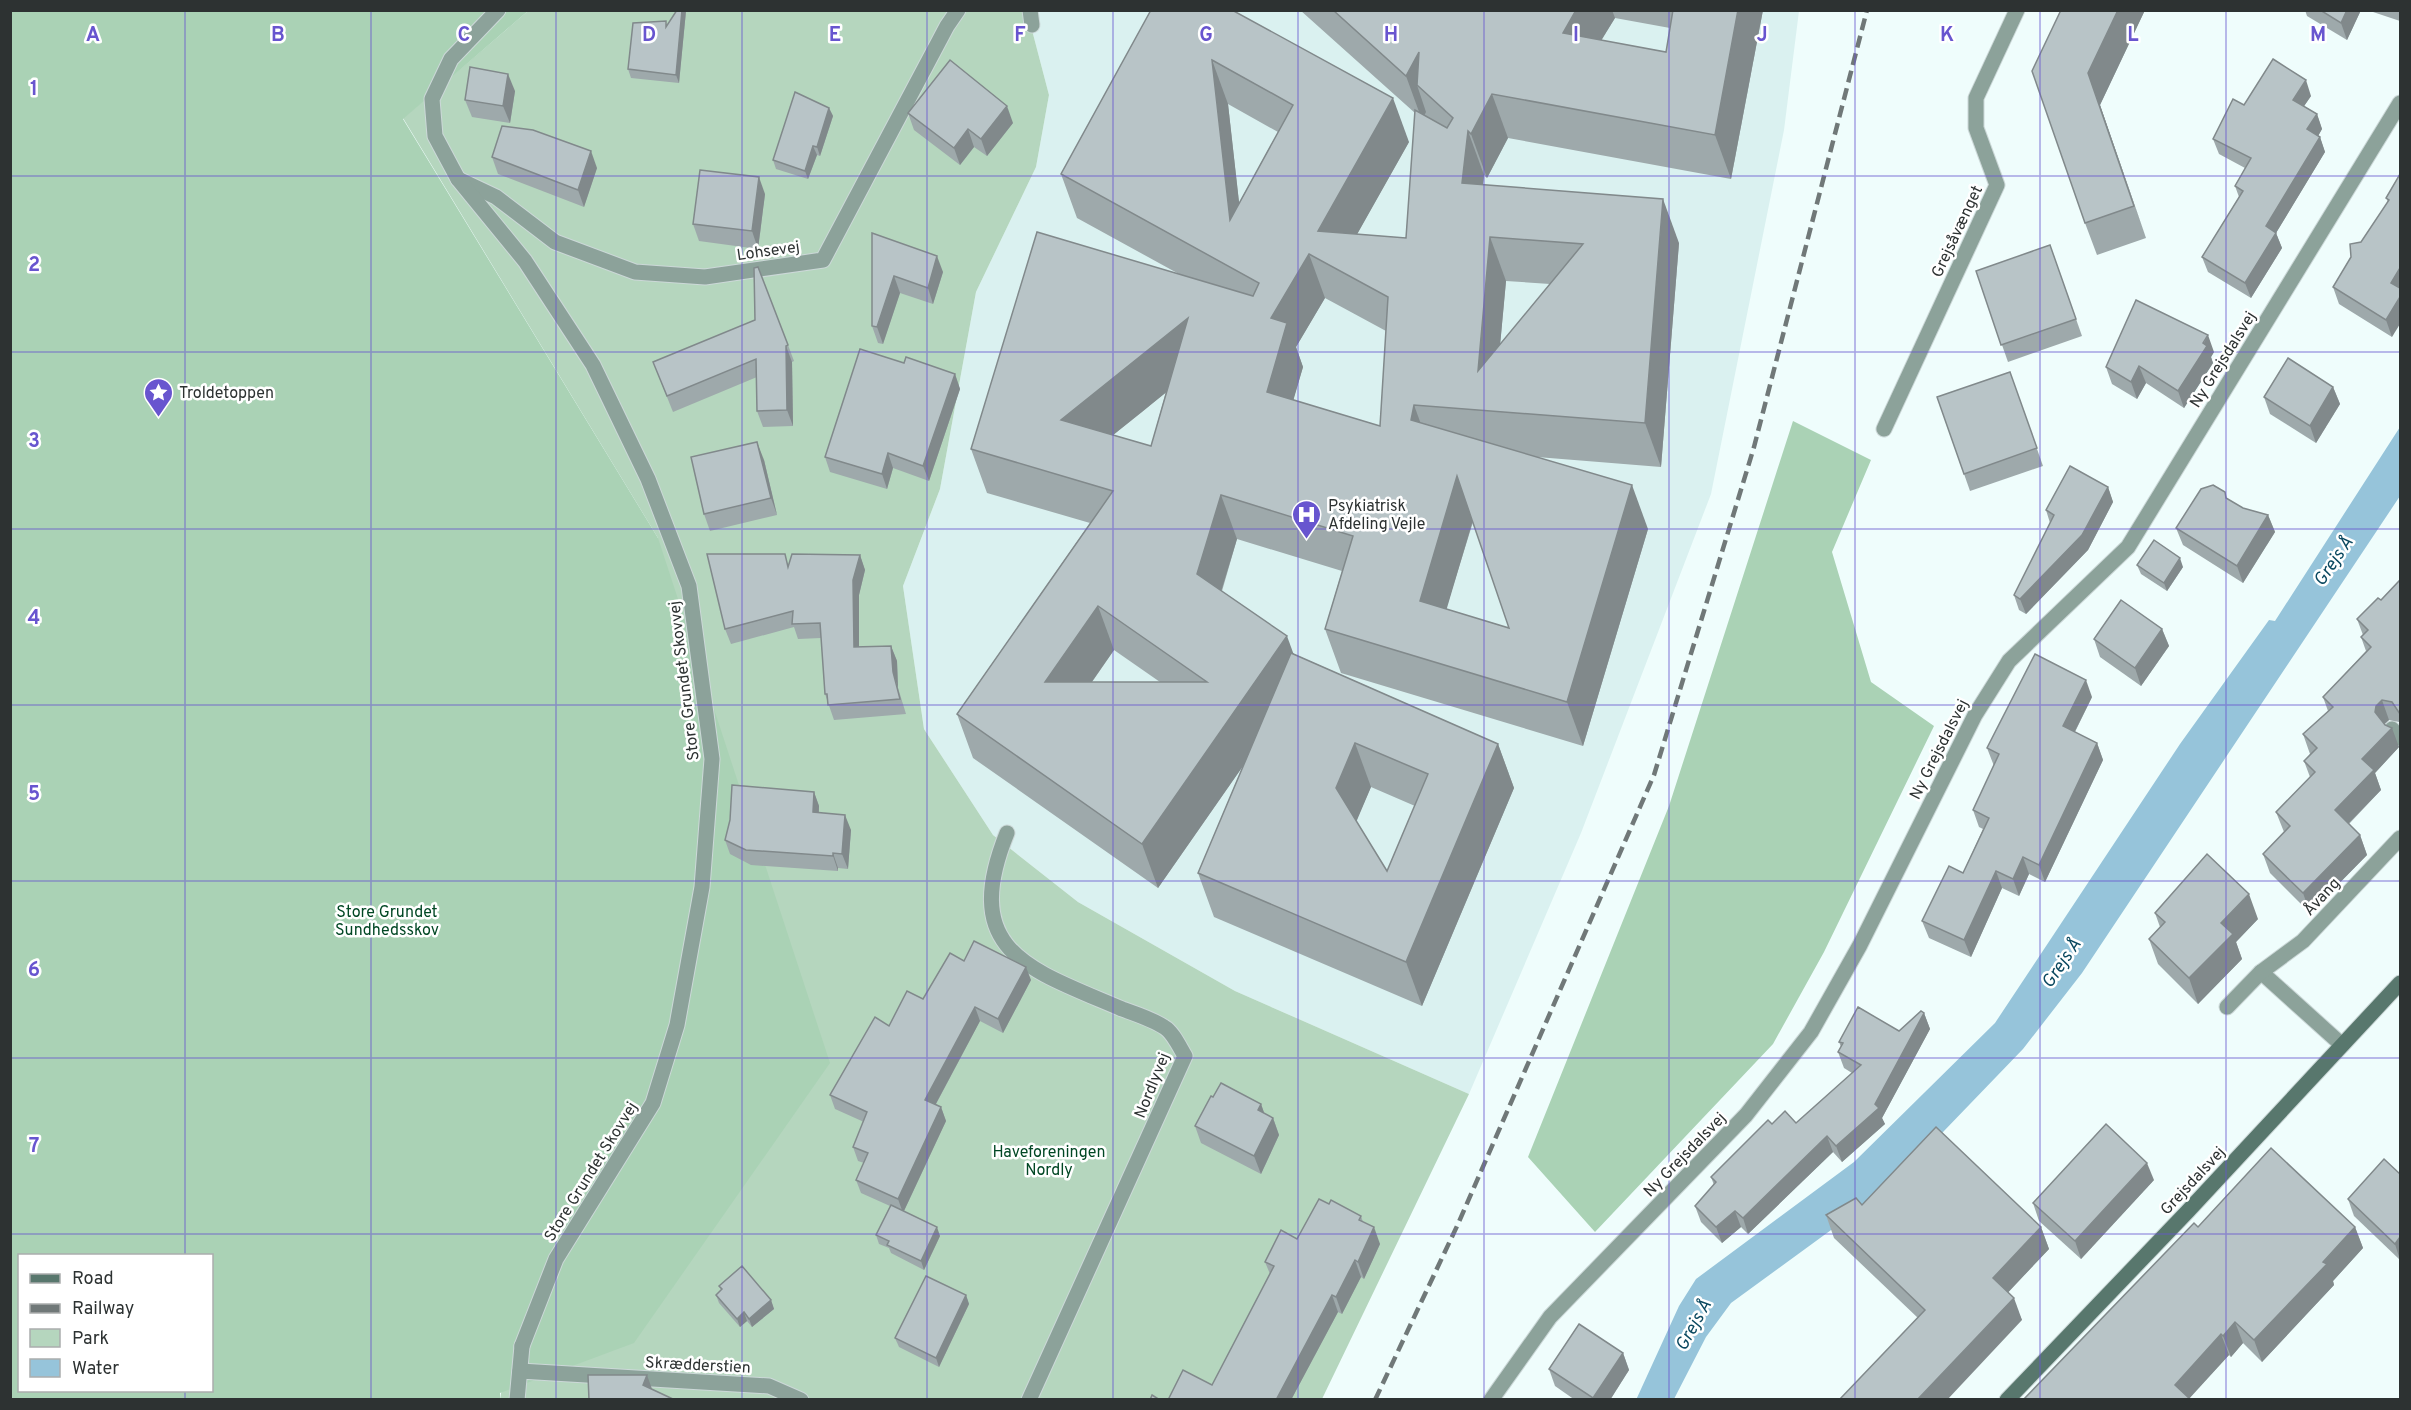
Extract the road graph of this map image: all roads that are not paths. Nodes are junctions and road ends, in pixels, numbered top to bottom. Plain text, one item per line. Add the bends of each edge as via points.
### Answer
1 (498, 10) edge
2 (957, 10) edge
3 (2017, 10) edge
4 (2400, 103) edge
5 (458, 179) junction
6 (1884, 429) dead end
7 (1007, 833) dead end
8 (2400, 838) edge
9 (2260, 972) junction
10 (2400, 983) edge
11 (2227, 1007) dead end
12 (2342, 1046) junction
13 (519, 1371) junction
14 (517, 1400) edge
15 (801, 1400) edge
16 (1029, 1400) edge
17 (1491, 1400) edge
18 (2007, 1400) edge

1 - 5 street, Store Grundet Skovvej via 451,59 432,99 435,136
2 - 5 street, Lohsevej via 823,260 705,277 635,272 555,242 496,197
3 - 6 street, Grejsåvænget via 1976,98 1976,128 1997,185
4 - 17 street, Ny Grejsdalsvej via 2128,547 2009,661 1975,715 1860,945 1811,1032 1746,1115 1550,1317
5 - 13 street, Store Grundet Skovvej via 525,261 593,365 648,479 689,586 712,759 702,887 677,1026 653,1103 556,1259 522,1346
7 - 16 street, Nordlyvej via 994,865 990,908 1003,944 1040,974 1166,1027 1185,1056
8 - 9 street, Åvang via 2303,941
9 - 11 street, Åvang
9 - 12 street
10 - 12 street, Grejsdalsvej
12 - 18 street, Grejsdalsvej
13 - 14 street, Store Grundet Skovvej
13 - 15 street, Skrædderstien via 769,1386

